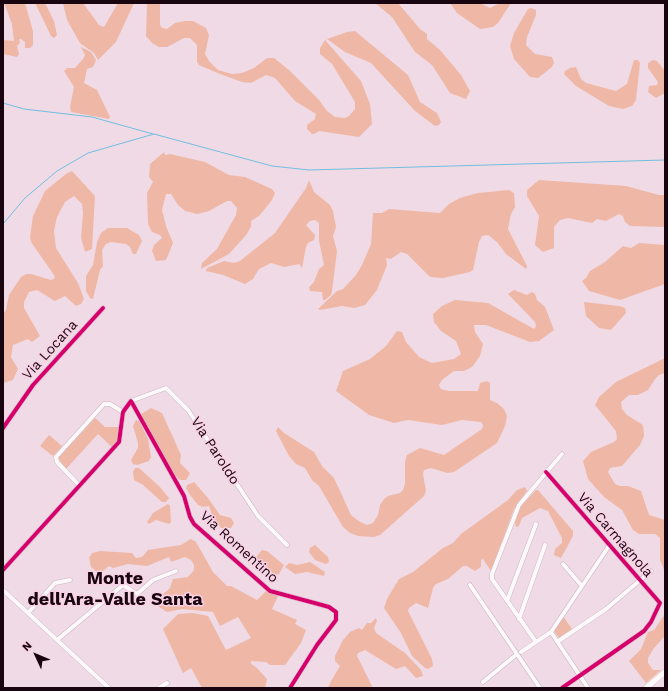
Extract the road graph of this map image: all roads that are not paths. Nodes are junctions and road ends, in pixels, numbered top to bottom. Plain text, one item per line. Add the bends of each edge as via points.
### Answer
1 (103, 308) dead end
2 (131, 401) junction
3 (124, 412) junction
4 (3, 428) edge
5 (562, 454) dead end
6 (546, 472) junction
7 (80, 485) junction
8 (536, 524) dead end
9 (287, 545) dead end
10 (545, 545) dead end
11 (609, 546) junction
12 (563, 564) dead end
13 (3, 570) edge
14 (176, 571) dead end
15 (651, 571) dead end
16 (70, 580) dead end
17 (639, 581) junction
18 (470, 585) dead end
19 (581, 585) junction
20 (3, 590) edge
21 (507, 601) junction
22 (28, 613) junction
23 (519, 619) junction
24 (550, 632) junction
25 (58, 640) junction
26 (536, 642) junction
27 (557, 642) junction
28 (519, 653) junction
29 (665, 672) edge
30 (580, 676) junction
31 (483, 682) dead end
32 (167, 683) dead end
33 (109, 688) edge
34 (159, 688) edge
35 (290, 688) edge
36 (540, 688) edge
37 (562, 688) edge
38 (588, 688) edge
39 (646, 688) edge

1 - 4 street, Via Locana via 33,385
2 - 3 street
2 - 9 street, Via Paroldo via 166,388 188,410 258,516
2 - 35 street, Via Romentino via 184,496 194,524 270,591 322,605 336,612 336,620
3 - 7 street via 119,442
3 - 7 street via 111,404 104,404 56,457 57,462
5 - 6 street
6 - 11 street, Via Carmagnola
6 - 21 street via 516,510 492,574 492,579
7 - 13 street
8 - 21 street
10 - 23 street
11 - 17 street, Via Carmagnola
11 - 19 street
12 - 19 street
14 - 25 street via 153,580 137,594 123,585
15 - 17 street
16 - 22 street via 55,583
17 - 27 street via 606,609
17 - 30 street, Via Carmagnola via 660,603 651,622 634,639
18 - 28 street
19 - 24 street
20 - 22 street
21 - 23 street
22 - 25 street
23 - 26 street
24 - 26 street
24 - 27 street
25 - 33 street
26 - 28 street
27 - 30 street
28 - 31 street
28 - 36 street
29 - 39 street
30 - 37 street, Via Carmagnola
30 - 38 street
32 - 34 street

